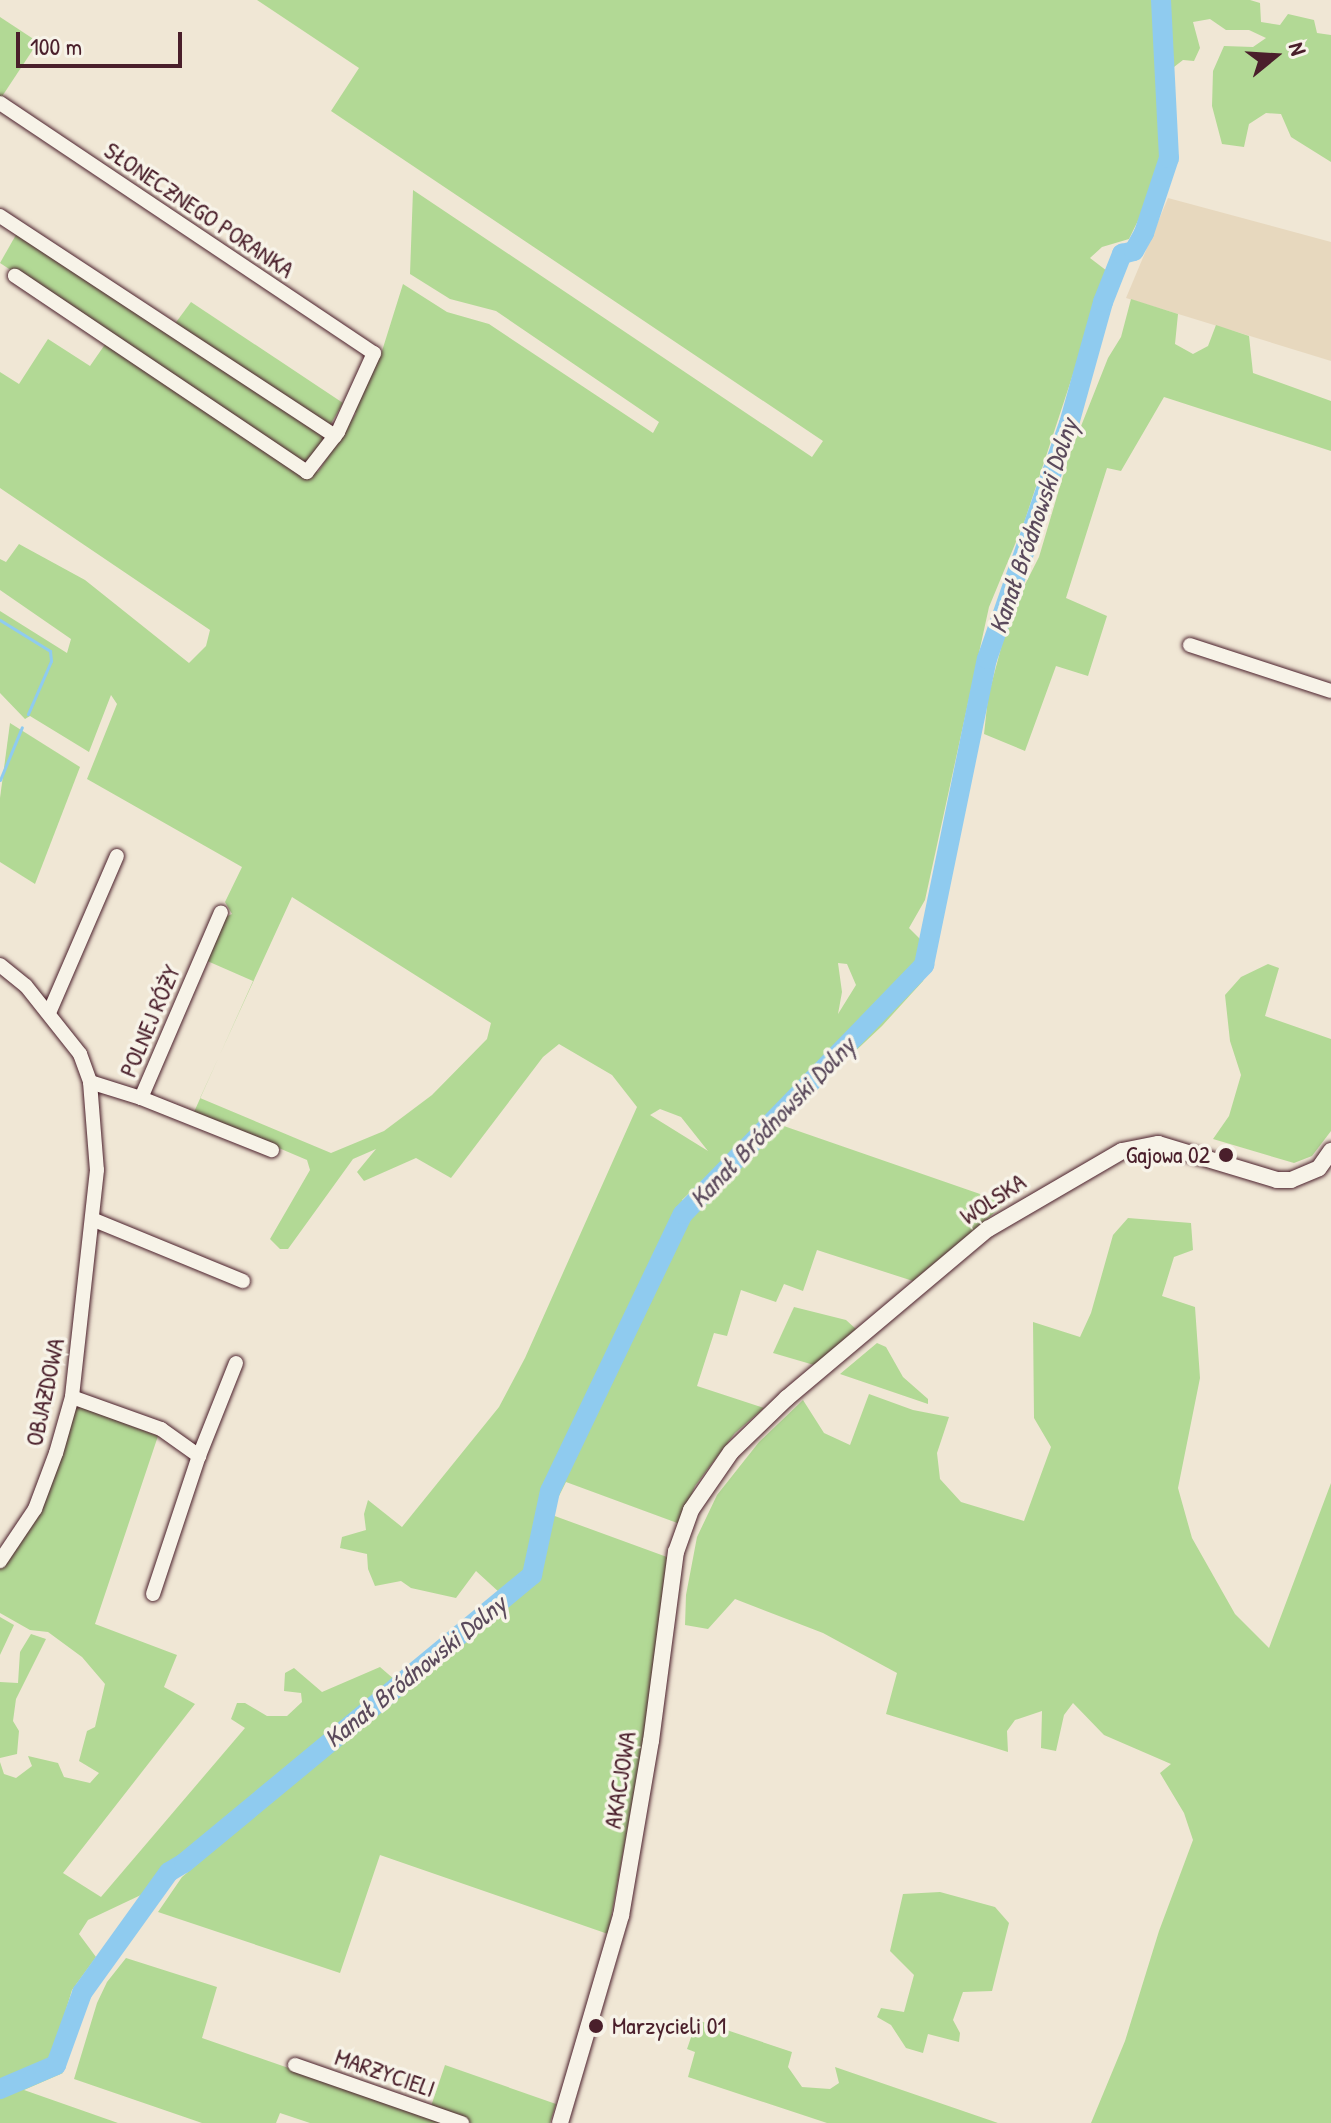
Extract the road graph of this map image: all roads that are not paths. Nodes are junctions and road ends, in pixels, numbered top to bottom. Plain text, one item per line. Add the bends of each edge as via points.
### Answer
1 (0, 103) edge
2 (0, 216) edge
3 (15, 276) dead end
4 (335, 436) junction
5 (1190, 645) dead end
6 (1331, 691) edge
7 (117, 856) dead end
8 (221, 912) dead end
9 (0, 965) edge
10 (49, 1013) junction
11 (90, 1082) junction
12 (141, 1098) junction
13 (272, 1150) dead end
14 (1331, 1151) edge
15 (94, 1220) junction
16 (243, 1281) dead end
17 (236, 1363) dead end
18 (72, 1397) junction
19 (731, 1452) joint
20 (199, 1456) junction
21 (0, 1561) edge
22 (153, 1594) dead end
23 (295, 2065) dead end
24 (462, 2123) edge
25 (560, 2123) edge

1 - 4 street, SŁONECZNEGO PORANKA via 374,353
2 - 4 street
3 - 4 street via 307,472
5 - 6 street
7 - 10 street
8 - 12 street, POLNEJ RÓŻY
9 - 10 street, OBJAZDOWA
10 - 11 street, OBJAZDOWA via 80,1054
11 - 12 street, POLNEJ RÓŻY
11 - 15 street, OBJAZDOWA via 97,1170
12 - 13 street
14 - 19 street, WOLSKA via 1319,1168 1277,1180 1158,1144 1122,1151 988,1229
15 - 16 street
15 - 18 street, OBJAZDOWA
17 - 20 street
18 - 20 street via 161,1429
18 - 21 street, OBJAZDOWA via 35,1509
19 - 25 street, AKACJOWA via 691,1510 676,1552 623,1905
20 - 22 street
23 - 24 street, MARZYCIELI

